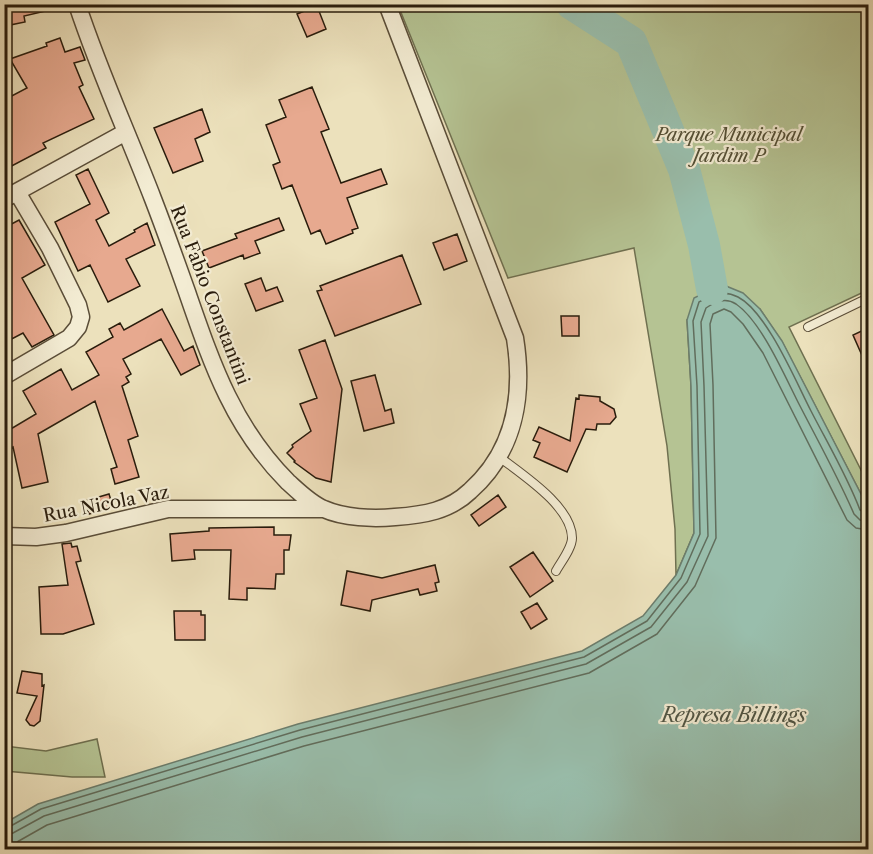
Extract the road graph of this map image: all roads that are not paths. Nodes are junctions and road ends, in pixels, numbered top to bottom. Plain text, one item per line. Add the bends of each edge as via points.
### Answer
1 (77, 4) edge
2 (387, 4) edge
3 (126, 132) junction
4 (11, 195) edge
5 (868, 298) edge
6 (808, 327) dead end
7 (4, 376) edge
8 (498, 456) junction
9 (323, 509) junction
10 (4, 536) edge
11 (556, 571) dead end

1 - 3 street, Rua Fabio Constantini
2 - 8 street, Rua Fabio Constantini via 515,338 519,390 515,417
3 - 4 street
3 - 9 street, Rua Fabio Constantini via 215,372 240,422 267,461
4 - 7 street via 50,248 81,317 69,338
5 - 6 lane
8 - 9 street, Rua Fabio Constantini via 477,485 442,510 388,518
8 - 11 lane via 558,507 570,523 573,540
9 - 10 street, Rua Nicola Vaz via 168,509 66,533

